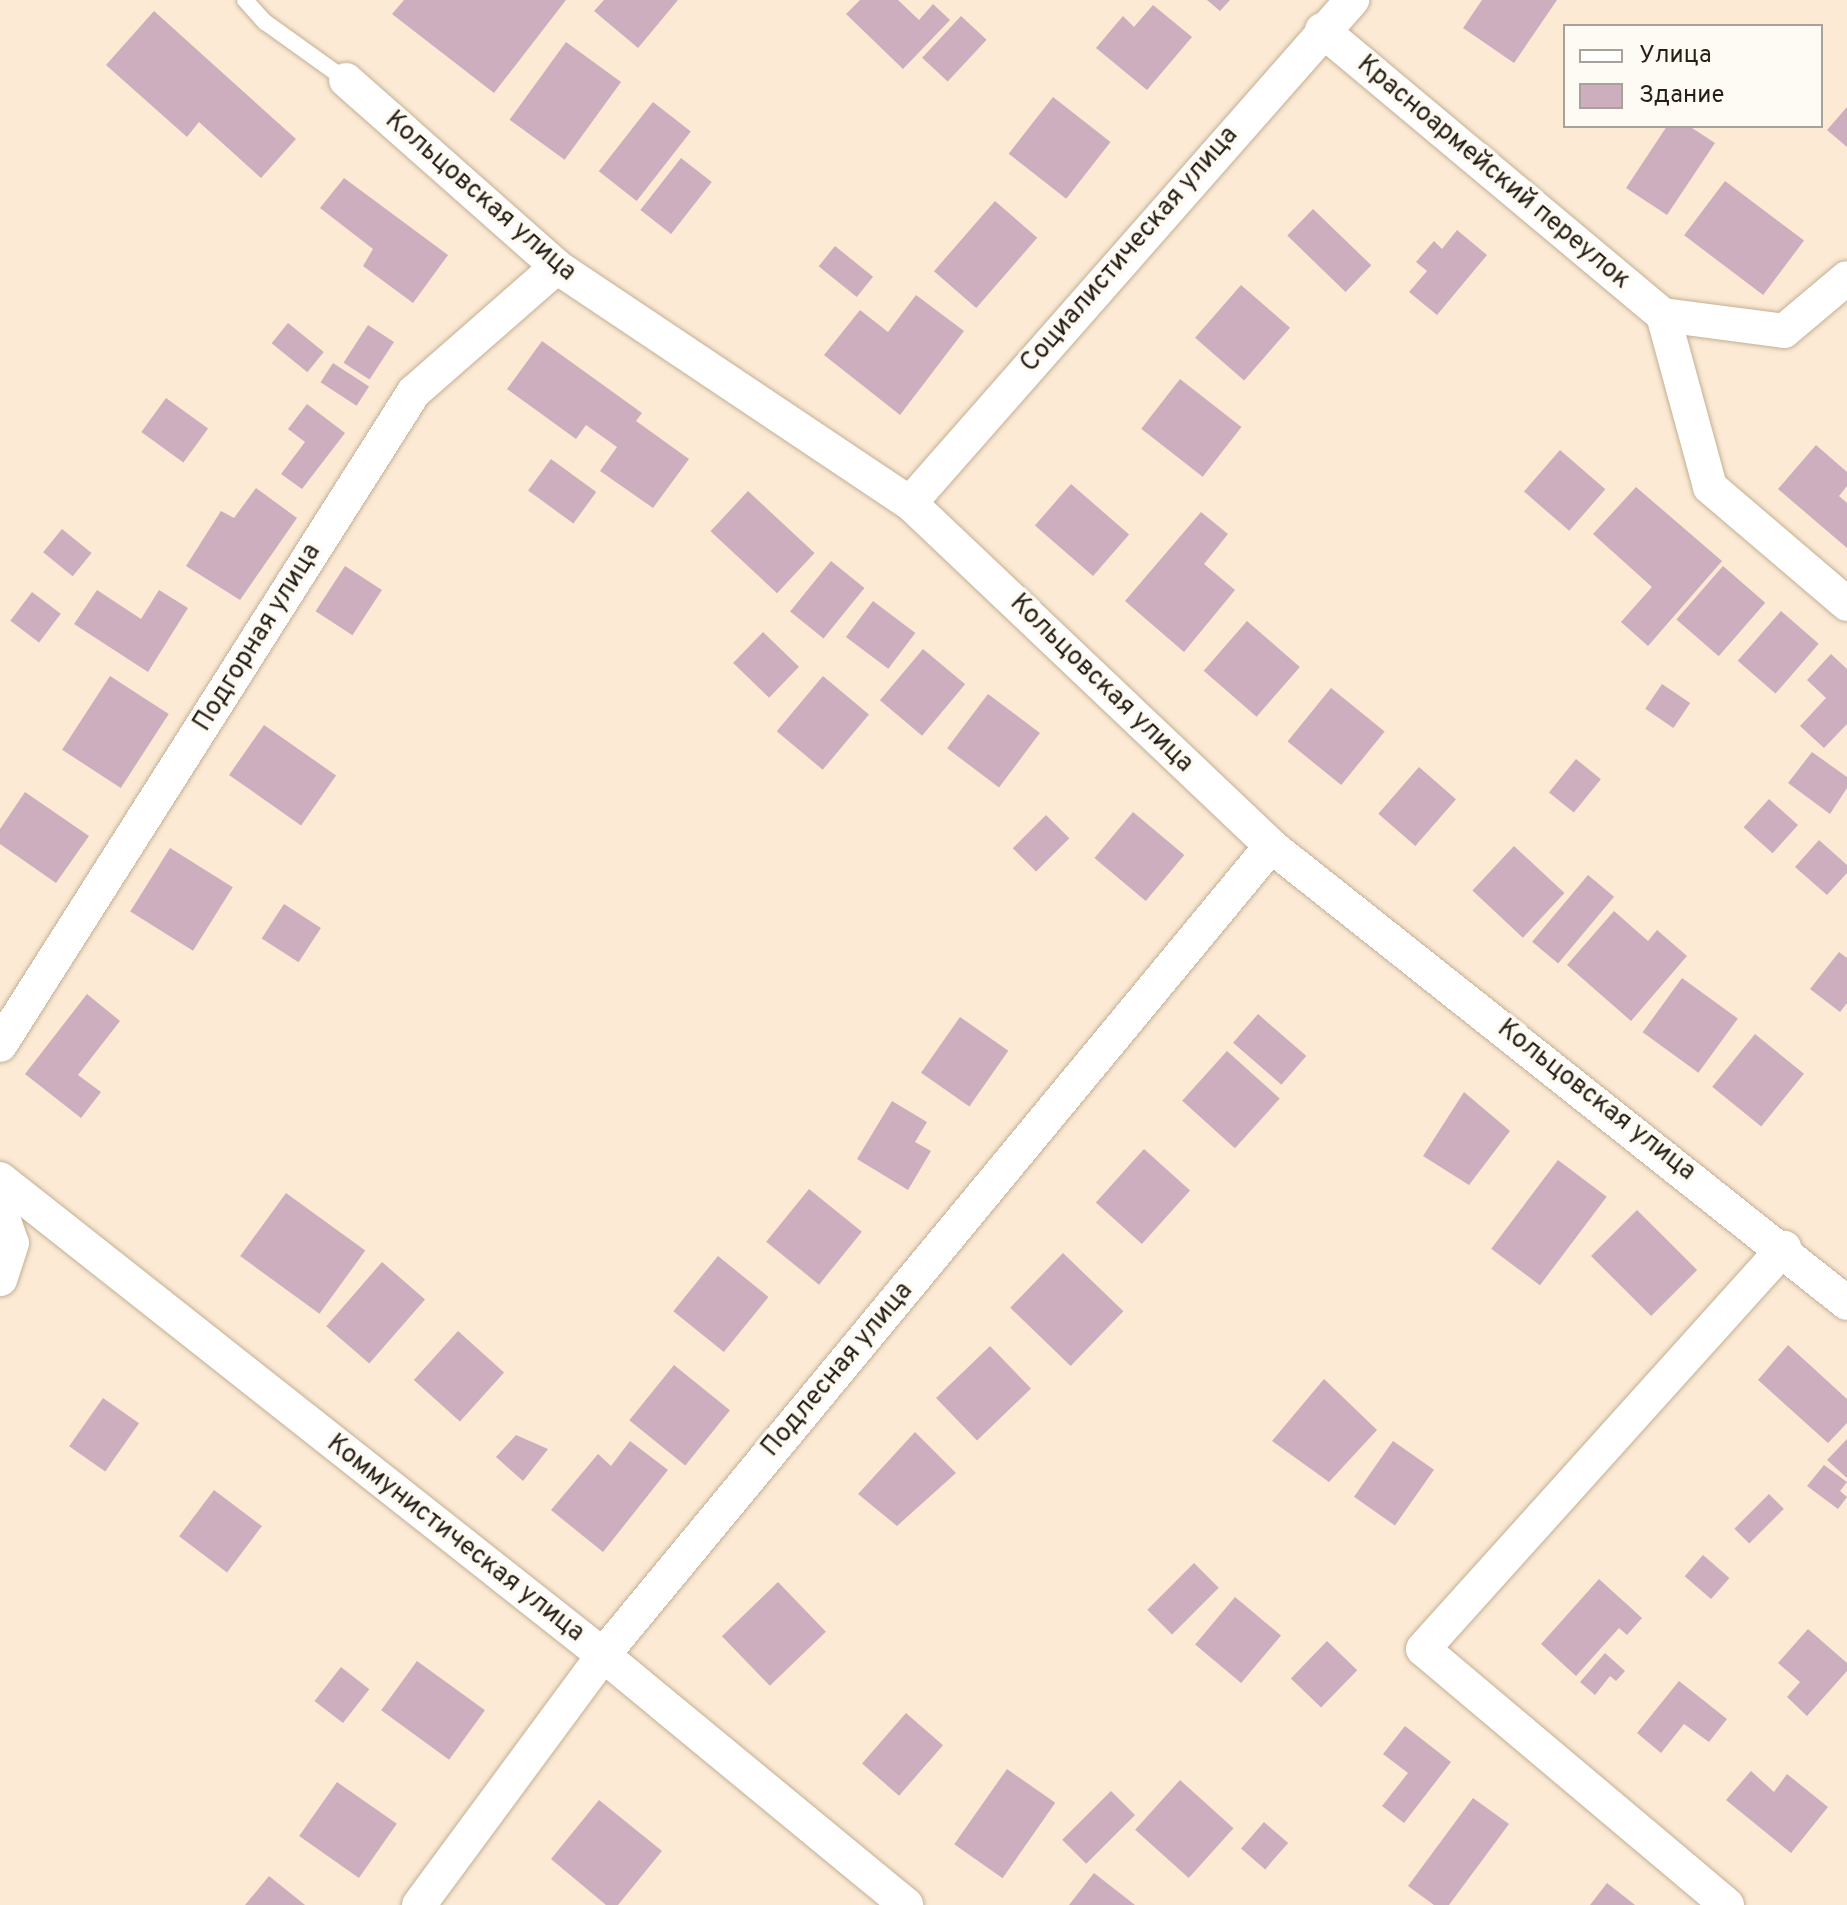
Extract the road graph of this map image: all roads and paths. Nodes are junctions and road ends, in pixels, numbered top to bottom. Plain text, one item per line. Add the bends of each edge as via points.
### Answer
1 (245, 0) edge
2 (1352, 0) edge
3 (1322, 30) junction
4 (346, 80) joint
5 (557, 267) junction
6 (1847, 278) edge
7 (1663, 315) junction
8 (910, 503) junction
9 (1847, 604) edge
10 (1271, 846) junction
11 (0, 1045) edge
12 (0, 1179) edge
13 (0, 1209) edge
14 (1784, 1248) junction
15 (0, 1279) edge
16 (1847, 1303) edge
17 (603, 1655) junction
18 (419, 1905) edge
19 (906, 1905) edge
20 (1727, 1905) edge

1 - 4 lane via 265,22
2 - 3 street, Социалистическая улица
3 - 7 street, Красноармейский переулок
3 - 8 street, Социалистическая улица
4 - 5 street, Кольцовская улица
5 - 8 street, Кольцовская улица
5 - 11 street, Подгорная улица via 414,392
6 - 7 street via 1784,331
7 - 9 street via 1710,487
8 - 10 street, Кольцовская улица
10 - 14 street, Кольцовская улица
10 - 17 street, Подлесная улица
12 - 17 street, Коммунистическая улица
13 - 15 street via 12,1243
14 - 16 street, Кольцовская улица
14 - 20 street via 1423,1649
17 - 18 street, Подлесная улица
17 - 19 street, Коммунистическая улица

